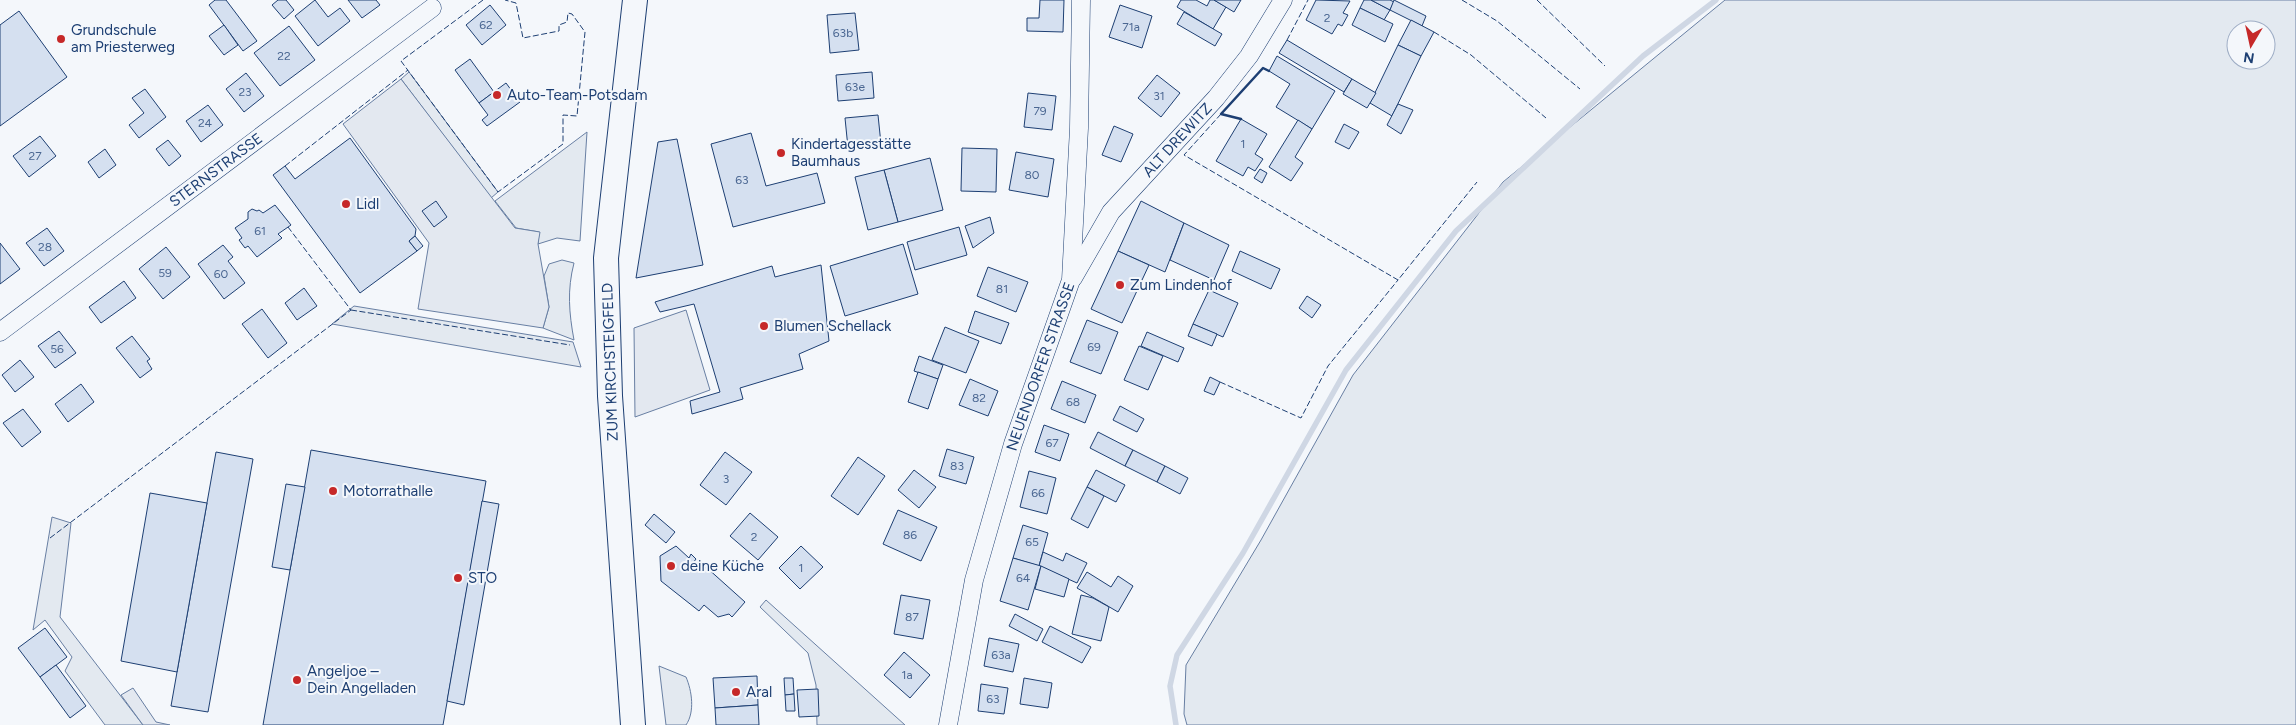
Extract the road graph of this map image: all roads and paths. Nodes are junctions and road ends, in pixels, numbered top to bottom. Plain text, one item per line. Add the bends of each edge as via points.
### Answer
1 (635, 0) edge
2 (1081, 0) edge
3 (1283, 0) edge
4 (432, 8) dead end
5 (1071, 280) junction
6 (0, 332) edge
7 (633, 725) edge
8 (948, 725) edge

1 - 7 street, ZUM KIRCHSTEIGFELD via 606,258 610,396
2 - 5 street, NEUENDORFER STRASSE via 1079,128
3 - 5 street, ALT DREWITZ via 1249,56 1216,98 1111,212
4 - 6 street, STERNSTRASSE
5 - 8 street, NEUENDORFER STRASSE via 1013,444 974,580

